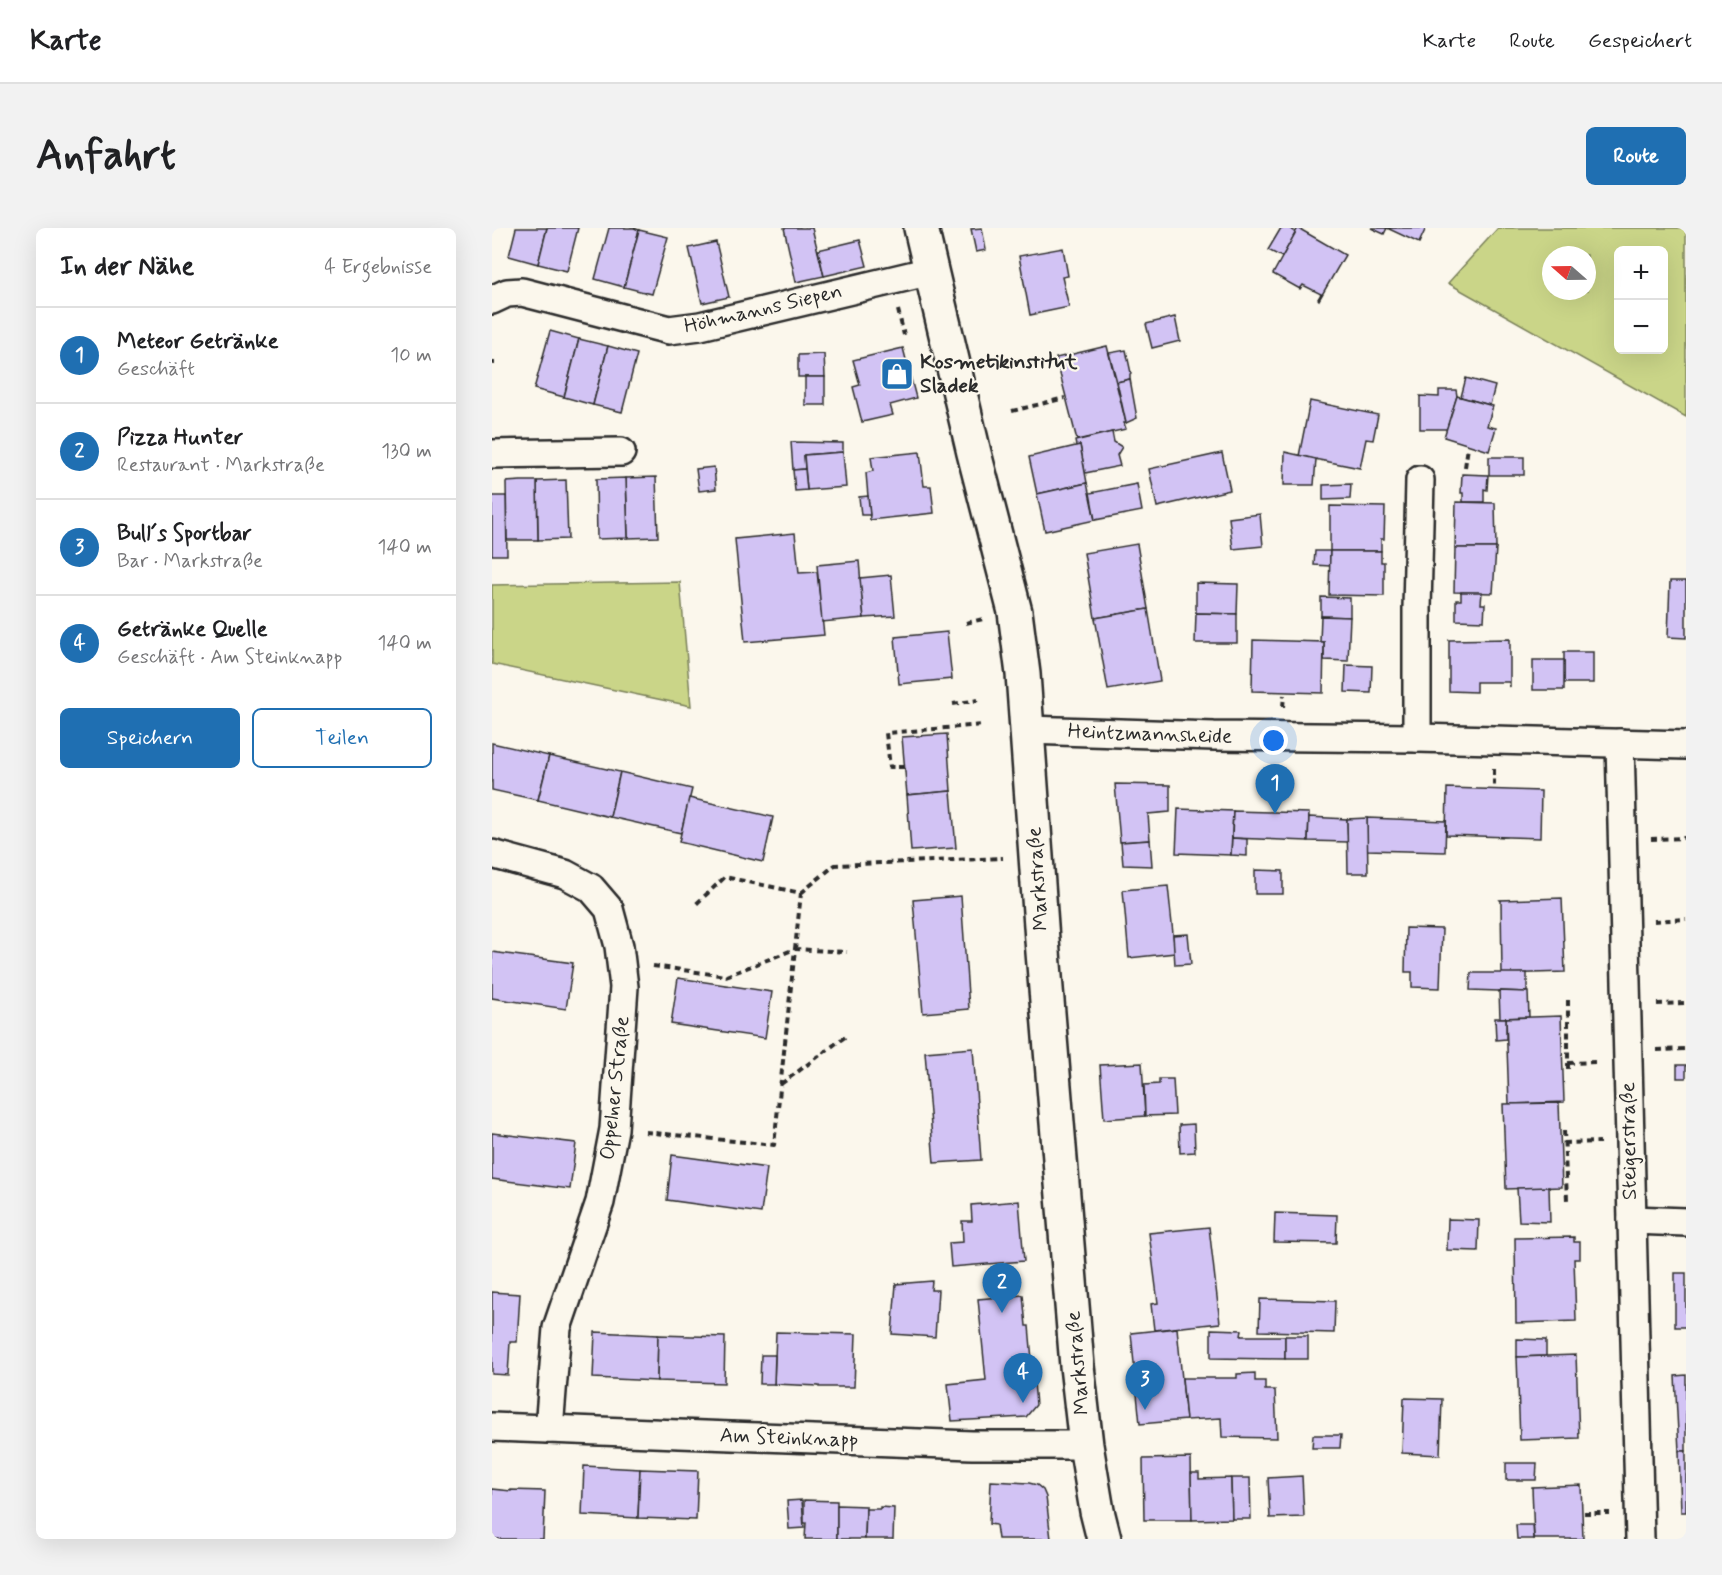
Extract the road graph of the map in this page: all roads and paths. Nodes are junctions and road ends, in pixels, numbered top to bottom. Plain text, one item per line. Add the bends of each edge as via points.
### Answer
1 (921, 228) edge
2 (931, 271) junction
3 (492, 300) edge
4 (1065, 398) dead end
5 (1012, 411) dead end
6 (1468, 447) dead end
7 (621, 452) dead end
8 (492, 454) edge
9 (1465, 467) dead end
10 (1420, 480) dead end
11 (1284, 695) dead end
12 (978, 700) dead end
13 (953, 704) dead end
14 (1283, 708) dead end
15 (982, 725) dead end
16 (1027, 730) junction
17 (1417, 738) junction
18 (1620, 743) junction
19 (1686, 745) edge
20 (904, 766) dead end
21 (492, 854) edge
22 (994, 859) dead end
23 (801, 893) junction
24 (695, 905) dead end
25 (795, 949) junction
26 (848, 952) dead end
27 (621, 962) junction
28 (1568, 1000) dead end
29 (846, 1036) dead end
30 (1568, 1070) dead end
31 (780, 1084) junction
32 (614, 1129) junction
33 (1564, 1131) dead end
34 (1567, 1200) dead end
35 (1632, 1220) junction
36 (1686, 1222) edge
37 (492, 1427) edge
38 (549, 1429) junction
39 (1086, 1445) junction
40 (1104, 1539) edge
41 (1640, 1539) edge

1 - 2 main road, Markstraße
2 - 3 street, Höhmanns Siepen via 669,330 522,292
2 - 16 main road, Markstraße via 1015,612
4 - 5 path
6 - 9 path
7 - 8 street
10 - 17 street
11 - 14 path
12 - 13 path
15 - 20 path via 886,733 890,768
16 - 17 street, Heintzmannsheide
16 - 39 main road, Markstraße
17 - 18 street, Heintzmannsheide
18 - 19 street, Heintzmannsheide
18 - 35 street, Steigerstraße
21 - 27 street, Oppelner Straße via 565,873 591,888 609,909
22 - 23 path via 835,865
23 - 24 path via 725,877
23 - 25 path
25 - 26 path
25 - 27 path via 726,976
25 - 31 path
27 - 32 street, Oppelner Straße via 624,987
28 - 30 path
29 - 31 path
31 - 32 path via 774,1145
32 - 38 street, Oppelner Straße via 600,1202 557,1328
33 - 34 path
35 - 36 street
35 - 41 street, Steigerstraße
37 - 38 street, Am Steinknapp
38 - 39 street, Am Steinknapp via 972,1445
39 - 40 main road, Markstraße

